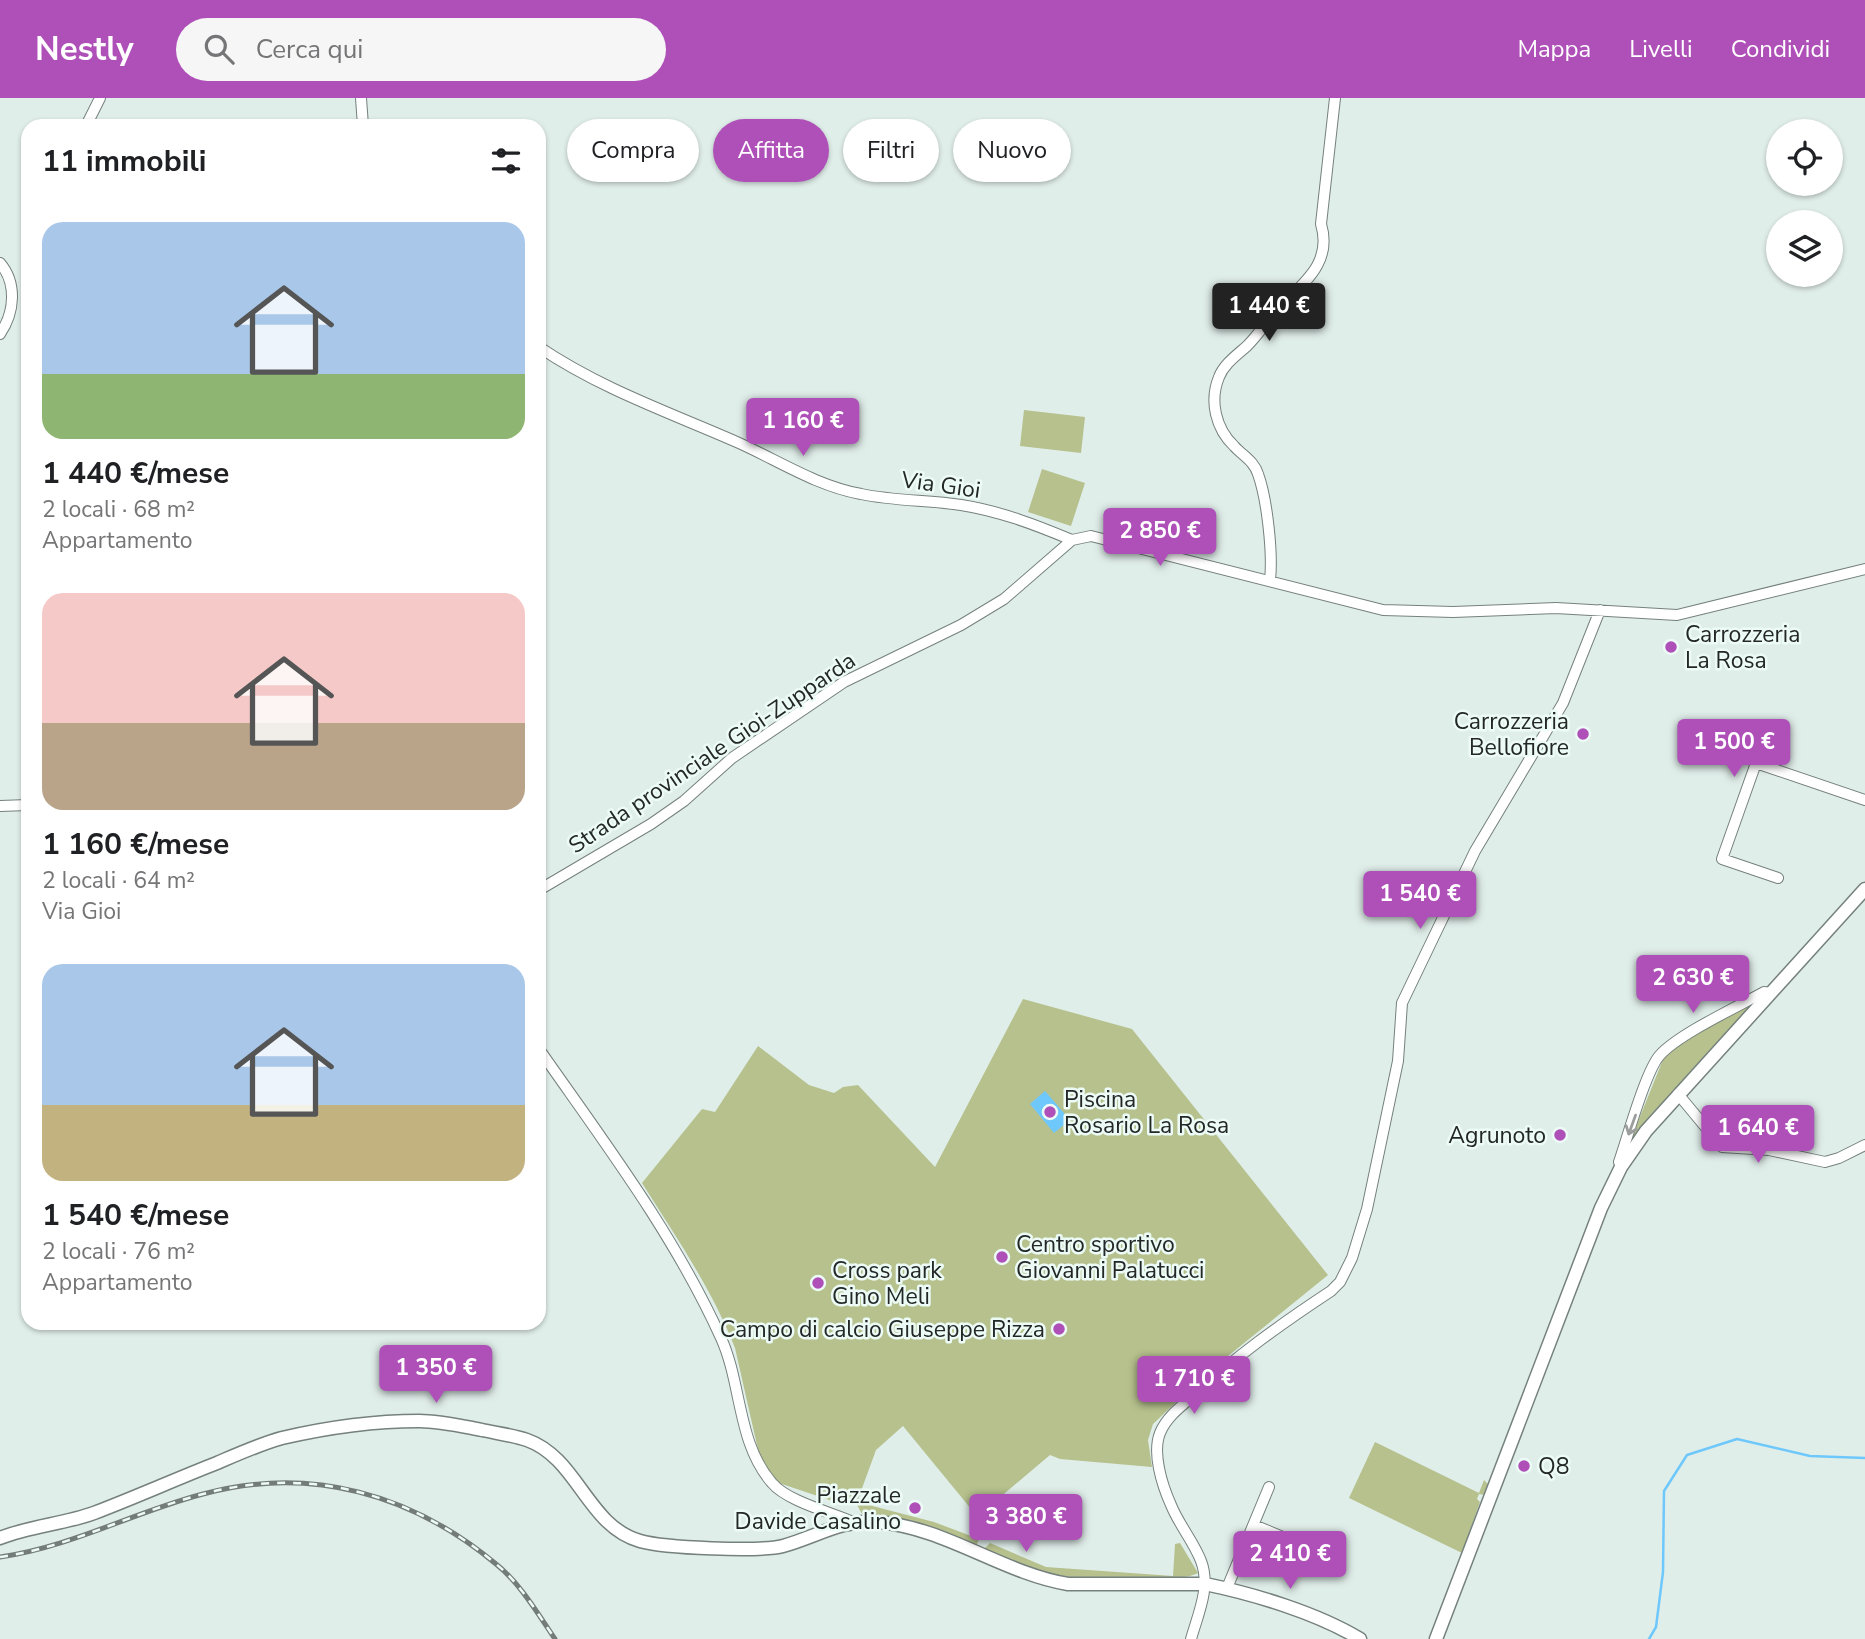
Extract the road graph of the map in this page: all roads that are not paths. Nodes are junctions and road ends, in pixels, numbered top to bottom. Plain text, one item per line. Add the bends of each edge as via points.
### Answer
1 (100, 98) edge
2 (360, 98) edge
3 (1335, 98) edge
4 (90, 119) edge
5 (362, 119) edge
6 (0, 263) edge
7 (0, 334) edge
8 (546, 351) edge
9 (1072, 540) junction
10 (1865, 569) edge
11 (1270, 580) junction
12 (1600, 610) junction
13 (1865, 800) edge
14 (21, 804) edge
15 (0, 806) edge
16 (1778, 878) dead end
17 (546, 886) edge
18 (1865, 889) edge
19 (1771, 993) junction
20 (546, 1059) edge
21 (1678, 1094) junction
22 (1865, 1145) edge
23 (1621, 1167) junction
24 (1269, 1488) dead end
25 (853, 1522) junction
26 (1254, 1525) junction
27 (0, 1538) edge
28 (1295, 1542) dead end
29 (1205, 1584) junction
30 (1227, 1588) junction
31 (1191, 1639) edge
32 (1360, 1639) edge
33 (1436, 1639) edge

1 - 4 street
2 - 5 street
3 - 11 street via 1318,268 1227,364 1215,393 1216,418 1223,433 1258,472 1265,499
6 - 7 street via 10,276 11,292 9,318
8 - 9 street, Via Gioi via 624,395 822,482 860,494 962,505 1014,516
9 - 11 street via 1091,536
9 - 17 street, Strada provinciale Gioi-Zupparda via 1004,599 845,682 732,758 684,801
10 - 12 street via 1677,615
11 - 12 street via 1383,610
12 - 29 street via 1563,703 1475,850 1402,1003 1398,1061 1376,1168 1356,1246 1340,1282 1262,1336 1212,1378 1172,1415 1159,1435 1161,1473 1170,1504 1201,1559
13 - 16 street via 1756,762 1722,859
14 - 15 street
18 - 19 main road
19 - 21 main road
19 -> 23 street via 1764,992 1660,1055 1619,1162
20 - 25 street via 628,1177 695,1286 727,1353 751,1447 767,1477 792,1497
21 - 22 street via 1722,1147 1769,1150 1825,1162
21 - 23 main road
23 - 33 main road via 1601,1208
24 - 26 street
25 - 27 main road via 765,1549 637,1541 605,1519 566,1467 546,1450 503,1434 419,1421 281,1438 90,1514
25 - 29 main road via 916,1529 1048,1581
26 - 28 street
26 - 30 street
29 - 30 main road
29 - 31 street
30 - 32 main road via 1303,1613

